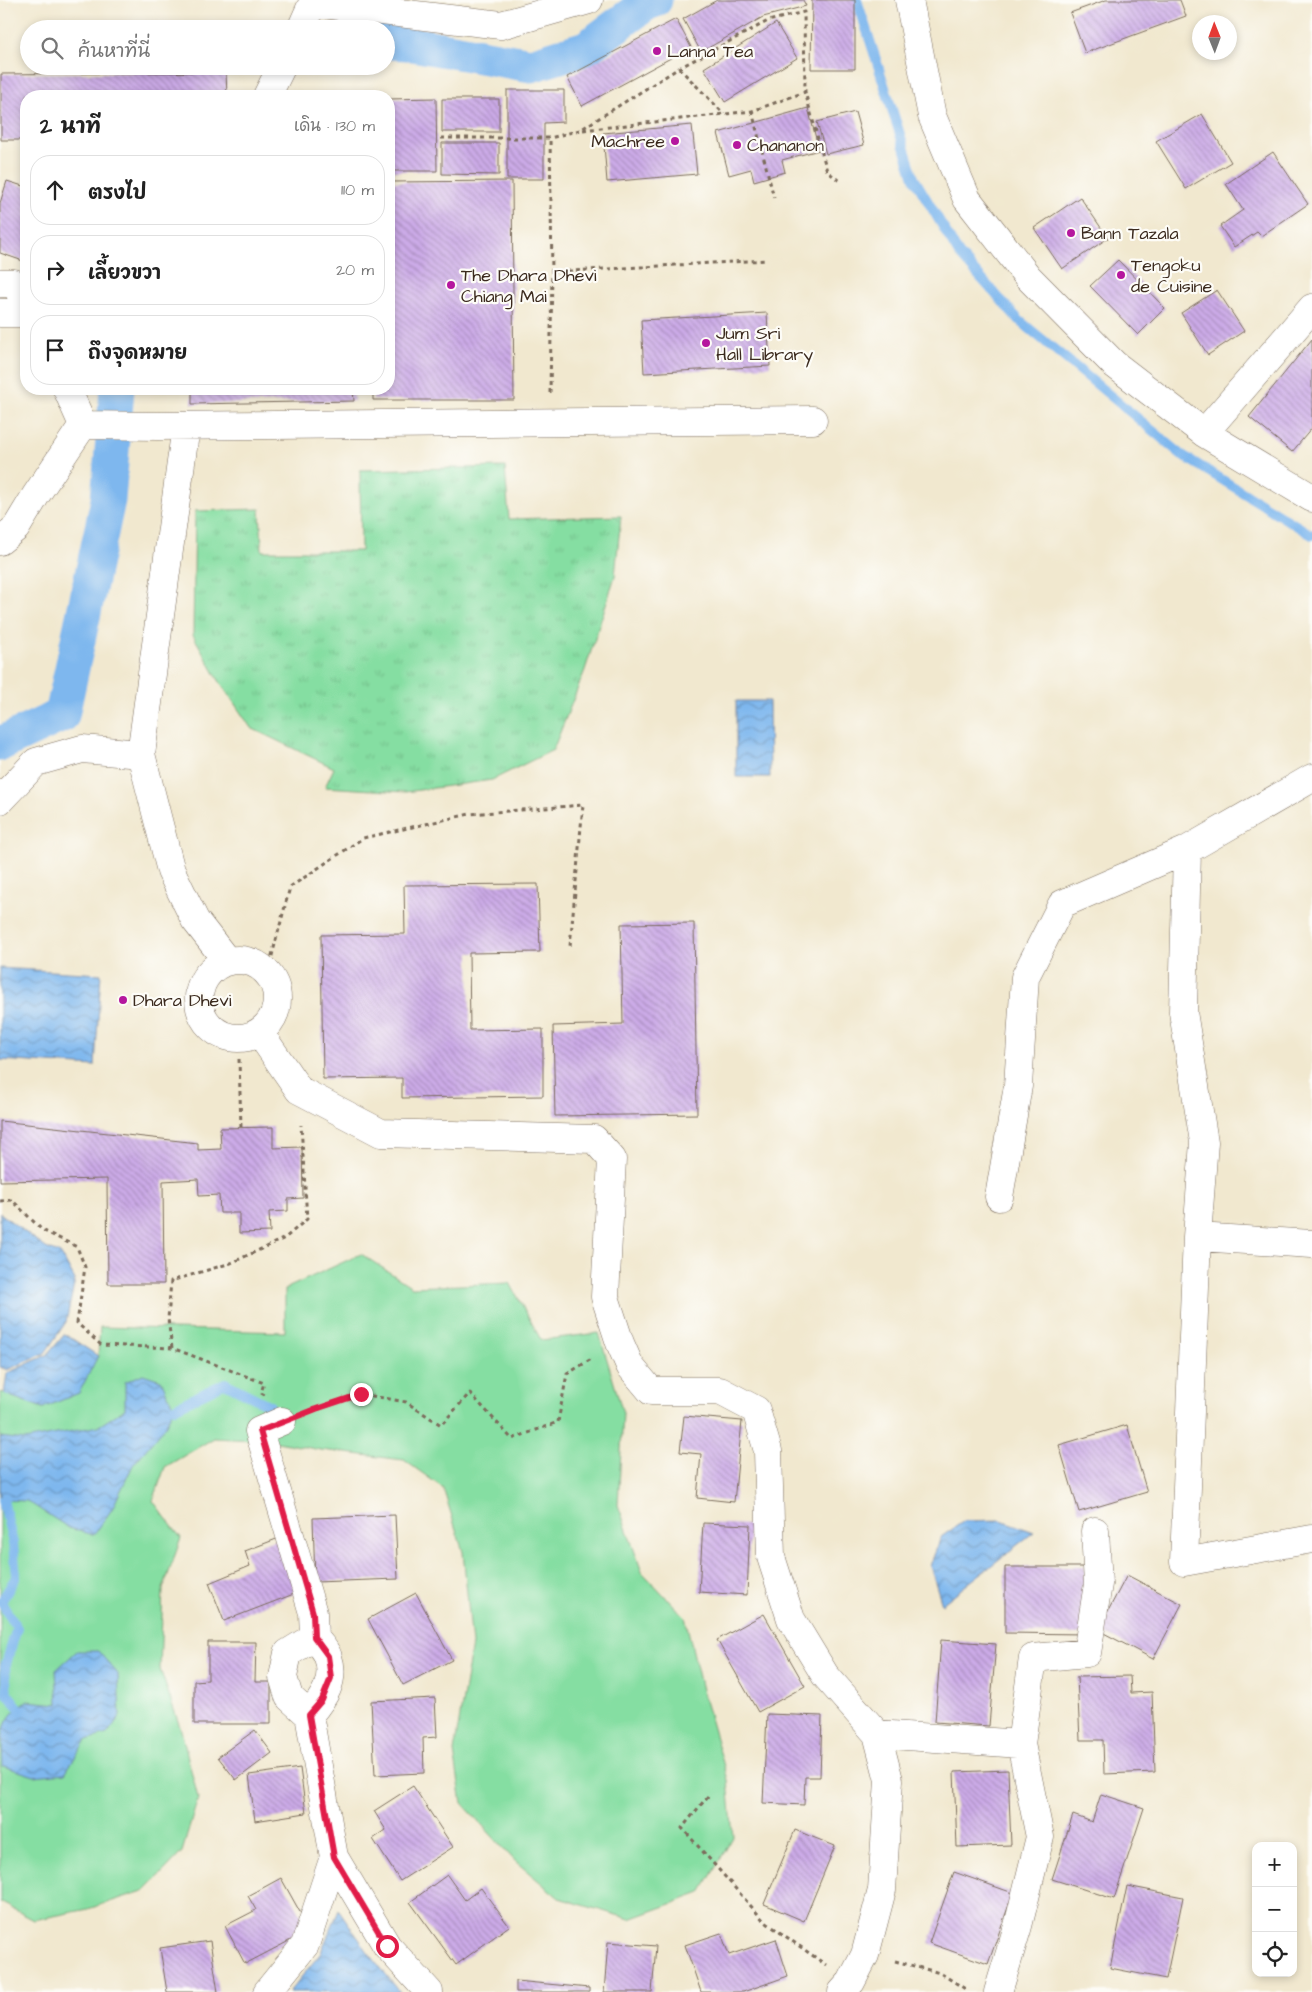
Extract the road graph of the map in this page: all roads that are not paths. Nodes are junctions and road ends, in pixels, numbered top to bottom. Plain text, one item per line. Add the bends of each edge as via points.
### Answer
1 (589, 0) edge
2 (909, 0) edge
3 (314, 2) edge
4 (305, 20) edge
5 (278, 75) edge
6 (270, 90) edge
7 (0, 283) edge
8 (20, 292) edge
9 (1312, 308) edge
10 (0, 313) edge
11 (20, 313) edge
12 (70, 395) edge
13 (812, 420) dead end
14 (83, 425) junction
15 (186, 426) junction
16 (1204, 433) junction
17 (1312, 498) edge
18 (0, 541) edge
19 (141, 754) junction
20 (1312, 778) edge
21 (0, 800) edge
22 (1187, 850) junction
23 (227, 961) junction
24 (249, 1036) junction
25 (999, 1196) dead end
26 (1197, 1237) junction
27 (1312, 1244) edge
28 (282, 1421) road end
29 (1095, 1531) dead end
30 (1312, 1538) edge
31 (314, 1637) junction
32 (309, 1715) junction
33 (877, 1734) junction
34 (1021, 1744) junction
35 (334, 1857) junction
36 (846, 1987) edge
37 (267, 1992) edge
38 (429, 1992) edge
39 (998, 1992) edge

1 - 3 street via 501,25
2 - 16 street via 932,116 967,199 1028,278 1114,364
3 - 4 street
5 - 6 street
7 - 8 street via 14,283
9 - 16 street
10 - 11 street
12 - 14 street
13 - 15 street
14 - 15 street
14 - 18 street via 16,528
15 - 19 street
16 - 17 street
19 - 21 street via 82,749 36,762
19 - 23 street via 171,871 194,920
20 - 22 street
22 - 25 street via 1062,904 1025,977 1018,1086
22 - 26 street via 1183,1012 1204,1142
23 - 24 street via 254,963 266,971 276,989 278,1002 270,1023
23 - 24 street via 214,967 205,977 199,992 199,1006 203,1019 220,1034
24 - 33 street via 299,1090 382,1133 594,1139 612,1159 605,1297 630,1366 652,1391 720,1391 756,1410 768,1451 771,1557 790,1619 825,1675
26 - 27 street
26 - 30 street via 1184,1562
28 - 31 street via 260,1431 313,1613
29 - 34 street via 1098,1584 1087,1653 1033,1658
31 - 32 street via 328,1656 331,1678 322,1700
31 - 32 street via 288,1653 283,1677 289,1697
32 - 35 street
33 - 34 street
33 - 36 street via 889,1780 882,1890 865,1955
34 - 39 street via 1040,1837
35 - 37 street via 304,1945
35 - 38 street via 387,1946

